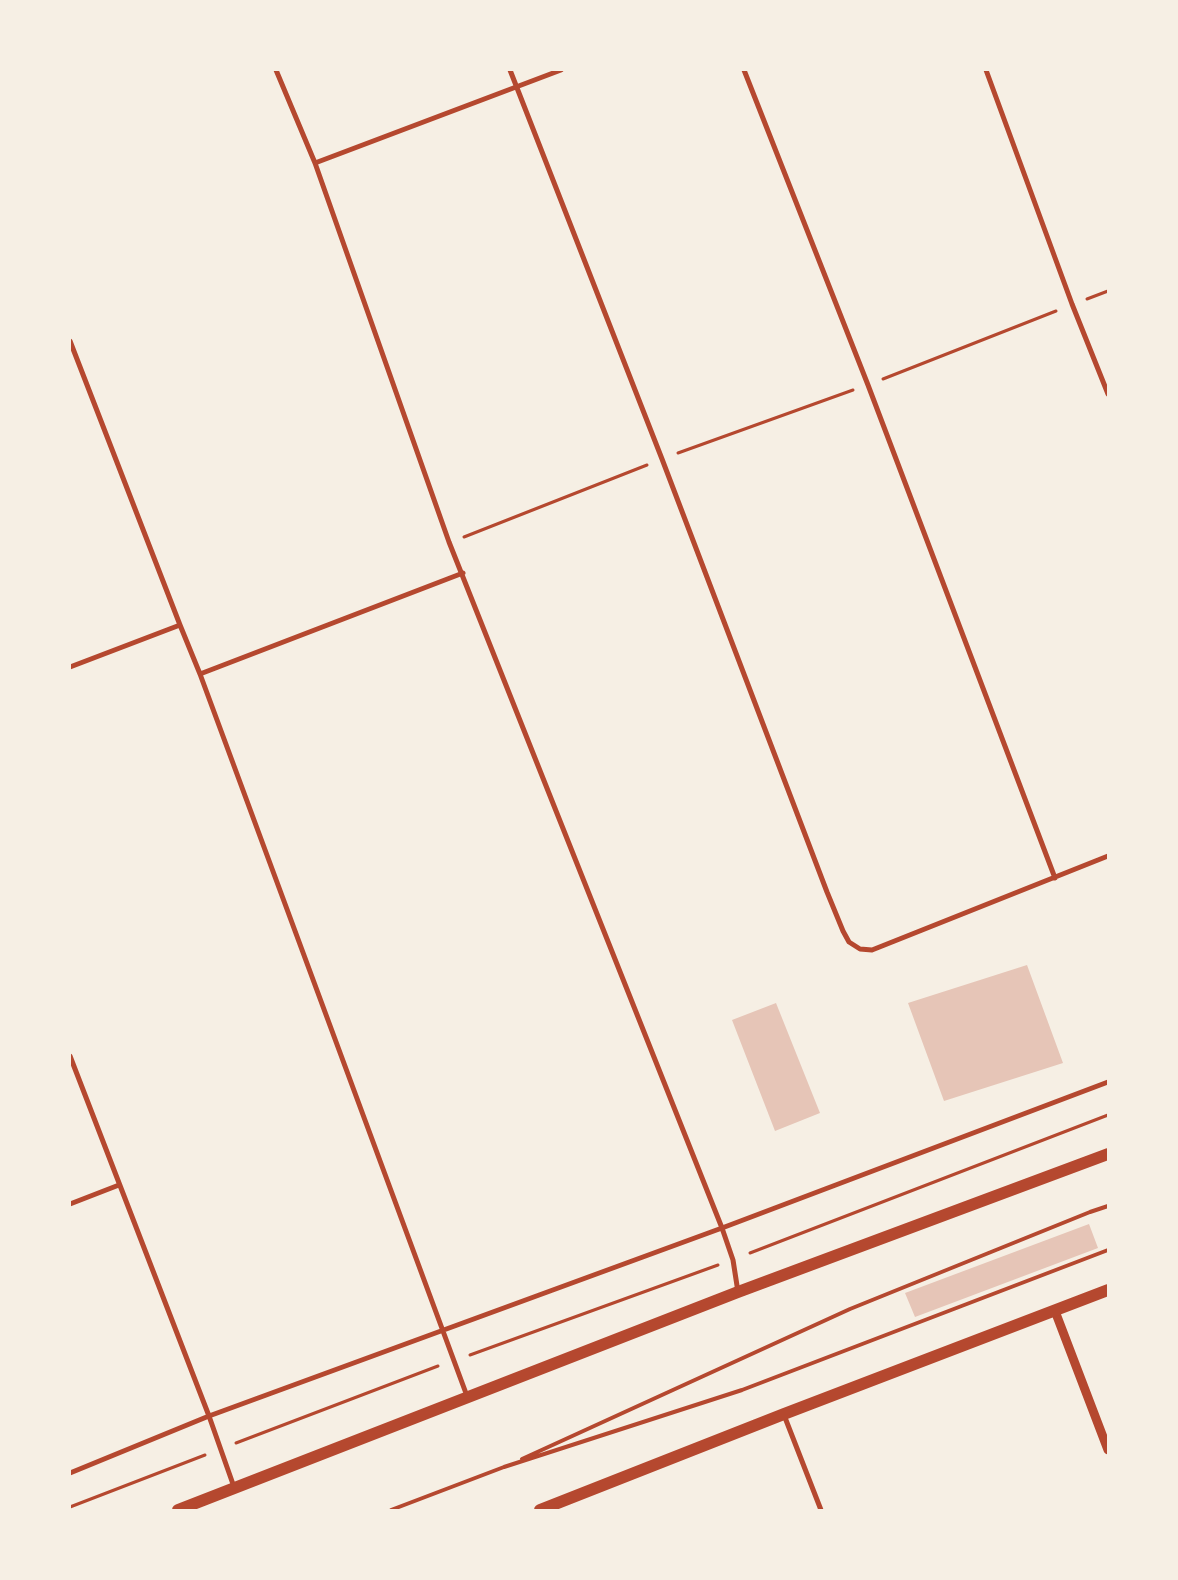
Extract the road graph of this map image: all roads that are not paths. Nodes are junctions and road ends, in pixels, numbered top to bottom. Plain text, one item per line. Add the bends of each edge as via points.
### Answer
1 (276, 70) edge
2 (510, 70) edge
3 (561, 70) edge
4 (744, 70) edge
5 (986, 70) edge
6 (516, 87) junction
7 (315, 163) junction
8 (70, 341) edge
9 (1108, 394) edge
10 (463, 573) junction
11 (180, 625) junction
12 (70, 667) edge
13 (200, 674) junction
14 (1108, 856) edge
15 (1054, 878) junction
16 (70, 1056) edge
17 (1108, 1082) edge
18 (1108, 1154) edge
19 (119, 1185) junction
20 (70, 1204) edge
21 (1108, 1206) edge
22 (722, 1228) junction
23 (1108, 1250) edge
24 (1108, 1290) edge
25 (738, 1292) junction
26 (1055, 1311) junction
27 (443, 1331) junction
28 (468, 1398) junction
29 (784, 1414) junction
30 (209, 1416) junction
31 (1108, 1450) edge
32 (504, 1467) junction
33 (70, 1473) edge
34 (234, 1488) junction
35 (178, 1510) edge
36 (391, 1510) edge
37 (540, 1510) edge
38 (821, 1510) edge

1 - 7 street
2 - 6 street
3 - 6 street
4 - 15 street via 868,385
5 - 9 street
6 - 7 street
6 - 15 street via 849,942 860,949 872,950
7 - 10 street via 449,542
8 - 11 street
10 - 13 street
10 - 22 street
11 - 12 street
11 - 13 street
13 - 27 street
14 - 15 street
16 - 19 street
17 - 22 street
18 - 25 main road
19 - 20 street
19 - 30 street
21 - 32 lane via 850,1309
22 - 25 street via 733,1260
22 - 27 street
23 - 32 lane via 742,1390
24 - 26 main road
25 - 28 main road
26 - 29 main road
26 - 31 street
27 - 28 street
27 - 30 street
28 - 34 main road
29 - 37 main road
29 - 38 street
30 - 33 street
30 - 34 street
32 - 36 lane
34 - 35 main road

